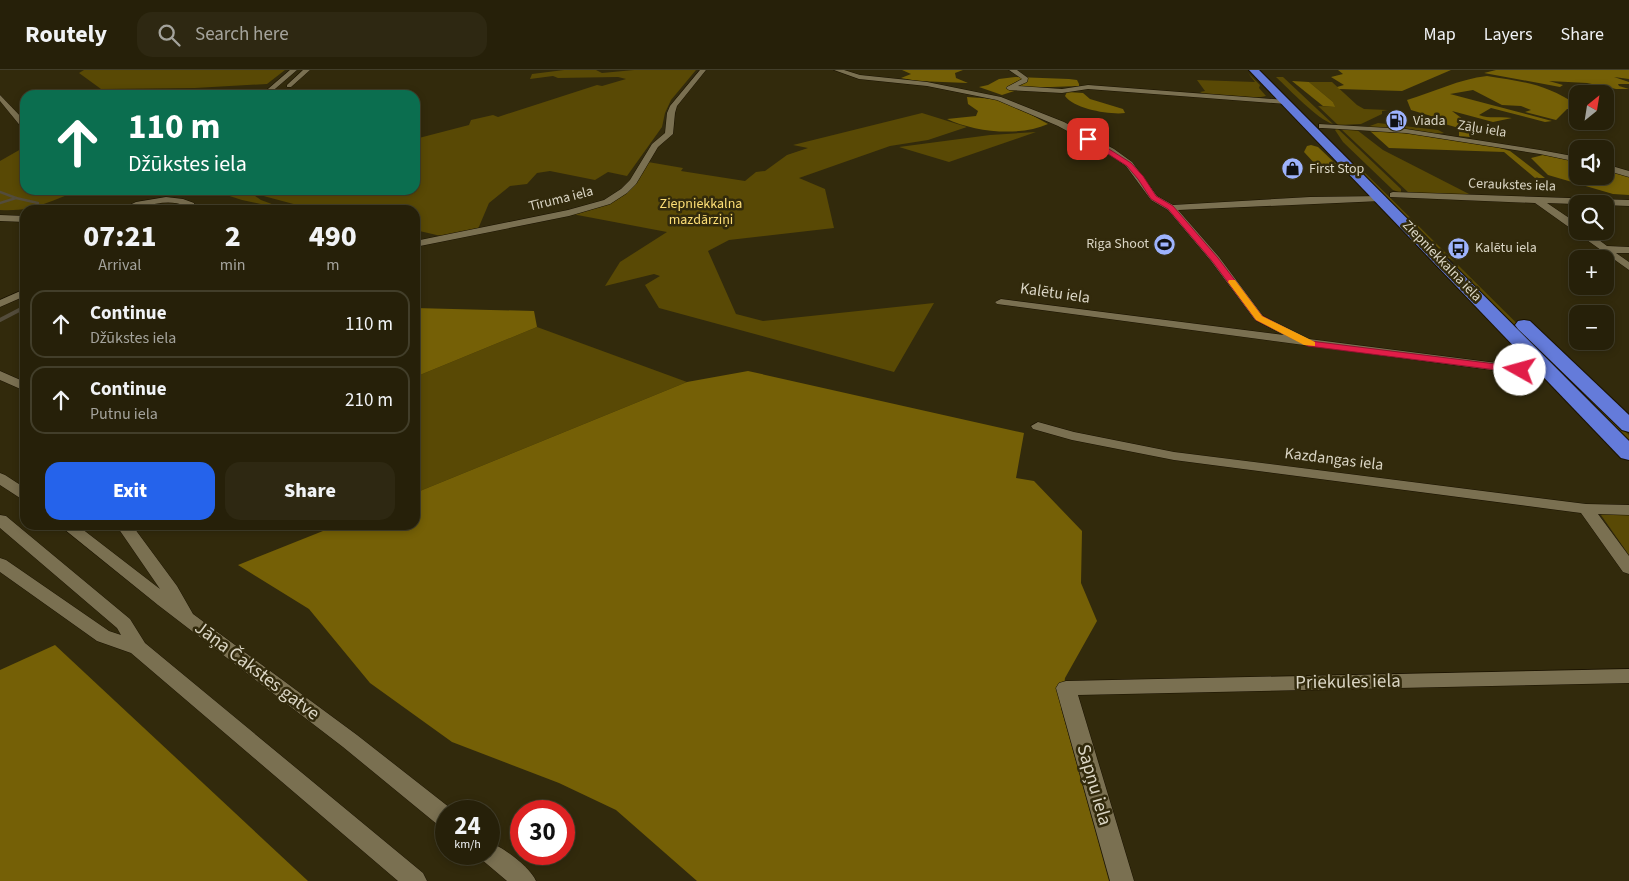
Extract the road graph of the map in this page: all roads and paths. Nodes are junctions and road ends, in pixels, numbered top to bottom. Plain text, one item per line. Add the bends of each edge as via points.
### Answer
1 (294, 70) edge
2 (307, 70) edge
3 (703, 70) edge
4 (837, 70) edge
5 (1012, 70) edge
6 (1254, 70) edge
7 (1265, 70) edge
8 (1010, 88) junction
9 (270, 90) edge
10 (283, 90) edge
11 (981, 94) junction
12 (0, 97) edge
13 (1293, 103) junction
14 (20, 120) edge
15 (1322, 126) junction
16 (1569, 158) edge
17 (1341, 159) junction
18 (1357, 160) junction
19 (1614, 170) edge
20 (1629, 174) edge
21 (155, 195) edge
22 (166, 195) edge
23 (1387, 197) junction
24 (169, 200) junction
25 (1537, 200) junction
26 (151, 202) junction
27 (1629, 203) edge
28 (140, 205) edge
29 (190, 205) edge
30 (1170, 208) junction
31 (20, 217) edge
32 (5, 218) edge
33 (1569, 223) edge
34 (1438, 239) dead end
35 (1593, 240) edge
36 (420, 243) edge
37 (1605, 249) junction
38 (1629, 250) edge
39 (1629, 267) edge
40 (20, 294) edge
41 (1001, 302) dead end
42 (0, 304) edge
43 (1503, 304) dead end
44 (1308, 343) junction
45 (1552, 374) junction
46 (0, 375) edge
47 (20, 385) edge
48 (1608, 405) junction
49 (1629, 420) edge
50 (1038, 426) dead end
51 (1629, 426) edge
52 (1629, 453) edge
53 (0, 478) edge
54 (20, 492) edge
55 (1586, 509) junction
56 (1629, 510) edge
57 (0, 520) edge
58 (73, 530) edge
59 (127, 530) edge
60 (0, 564) edge
61 (1629, 568) edge
62 (189, 619) junction
63 (138, 648) junction
64 (1629, 676) edge
65 (1066, 688) joint
66 (435, 809) edge
67 (500, 861) edge
68 (415, 881) edge
69 (524, 881) edge
70 (1122, 881) edge

1 - 9 street
2 - 10 street
3 - 36 street, Tīruma iela via 670,112 669,134 655,146 633,182 614,198 570,213
4 - 11 street via 859,77
5 - 8 street via 1025,81
6 - 13 highway, Ziepniekkalna iela
7 - 13 highway, Ziepniekkalna iela
8 - 11 street
8 - 13 street via 1062,91 1088,87
11 - 30 street via 1046,118 1110,151 1133,168 1154,198
12 - 14 street
13 - 15 highway, Ziepniekkalna iela
13 - 17 highway, Ziepniekkalna iela
15 - 16 street, Zāļu iela via 1406,131
15 - 18 highway, Ziepniekkalna iela
17 - 18 highway
17 - 23 highway, Ziepniekkalna iela
18 - 23 highway, Ziepniekkalna iela
19 - 20 street
21 - 26 street
22 - 24 street
23 - 25 street, Ceraukstes iela
23 - 30 street, Ceraukstes iela
23 - 34 highway, Ziepniekkalna iela
23 - 45 highway, Ziepniekkalna iela
24 - 26 street
24 - 29 street
25 - 27 street, Ceraukstes iela
25 - 33 street
26 - 28 street
30 - 44 street via 1215,259 1259,318
31 - 32 street
35 - 37 street
37 - 38 street
37 - 39 street
40 - 42 street
41 - 44 street, Kalētu iela
43 - 48 highway, Ziepniekkalna iela
44 - 45 street, Kalētu iela
45 - 52 highway, Ziepniekkalna iela
46 - 47 street
48 - 49 highway
48 - 51 highway, Ziepniekkalna iela
50 - 55 street, Kazdangas iela via 1174,456
53 - 54 street
55 - 56 street, Kazdangas iela
55 - 61 street
57 - 63 street via 124,624
58 - 62 street, Jāņa Čakstes gatve
59 - 62 street via 171,588
60 - 63 street via 103,636
62 - 66 street, Jāņa Čakstes gatve
63 - 68 street
64 - 65 street, Priekules iela
65 - 70 street, Sapņu iela
67 - 69 street

